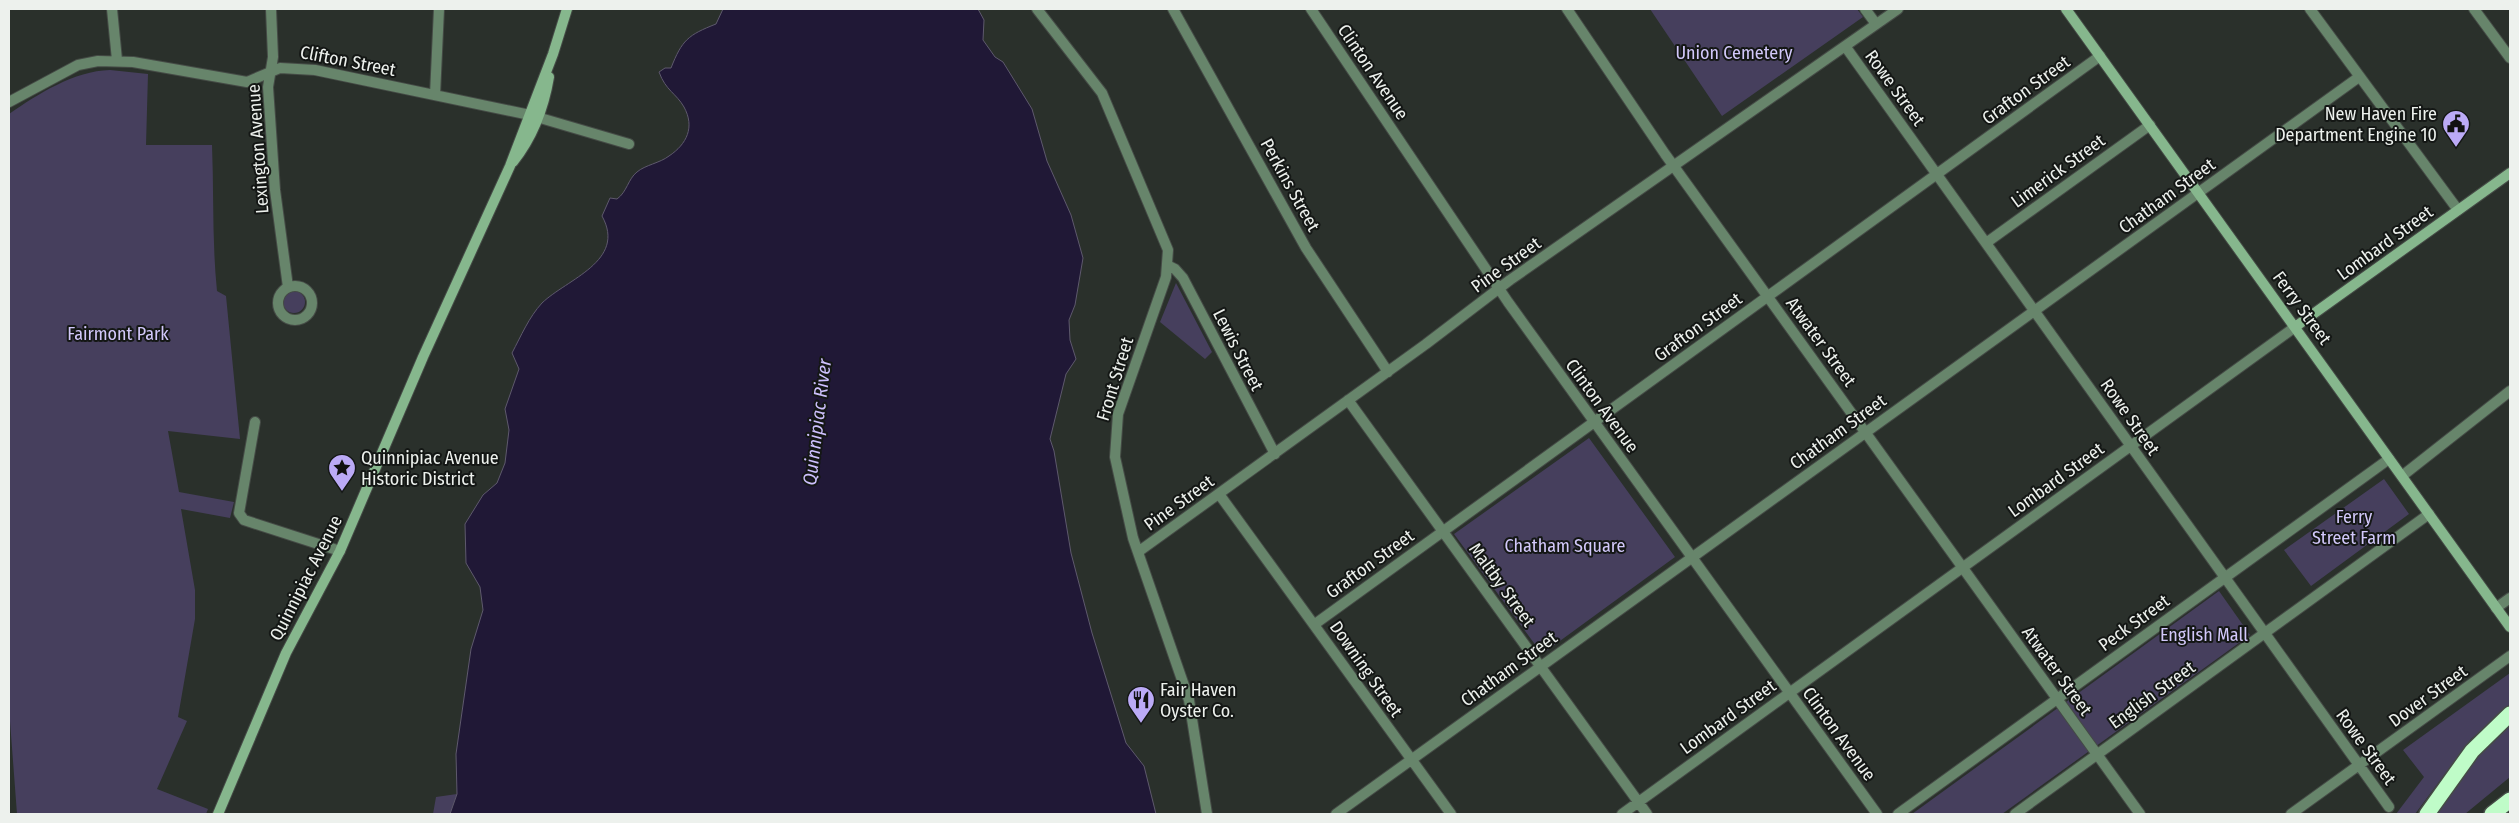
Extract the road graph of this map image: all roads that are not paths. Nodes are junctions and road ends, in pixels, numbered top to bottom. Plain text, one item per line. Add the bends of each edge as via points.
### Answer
1 (112, 9) edge
2 (271, 9) edge
3 (439, 9) edge
4 (567, 9) edge
5 (1037, 9) edge
6 (1173, 9) edge
7 (1311, 9) edge
8 (1567, 9) edge
9 (1865, 9) edge
10 (1898, 9) edge
11 (2066, 9) edge
12 (2310, 9) edge
13 (2474, 9) edge
14 (1876, 24) junction
15 (1845, 46) junction
16 (2100, 56) junction
17 (2510, 58) edge
18 (117, 60) junction
19 (270, 72) junction
20 (2359, 77) junction
21 (436, 95) junction
22 (9, 102) edge
23 (534, 116) junction
24 (2150, 125) junction
25 (629, 144) dead end
26 (1673, 165) junction
27 (2510, 173) edge
28 (1937, 174) junction
29 (2199, 193) junction
30 (2458, 210) junction
31 (1986, 243) junction
32 (1169, 266) junction
33 (288, 287) dead end
34 (1500, 289) junction
35 (1768, 296) junction
36 (2035, 312) junction
37 (2295, 327) junction
38 (1388, 372) junction
39 (2510, 392) edge
40 (1348, 400) junction
41 (256, 422) dead end
42 (1594, 422) junction
43 (1865, 432) junction
44 (2131, 446) junction
45 (1275, 454) junction
46 (2389, 459) junction
47 (2402, 476) junction
48 (1219, 494) junction
49 (2429, 514) junction
50 (1443, 531) junction
51 (340, 551) junction
52 (1138, 552) junction
53 (1691, 558) junction
54 (1963, 568) junction
55 (2225, 578) junction
56 (2510, 598) edge
57 (2496, 608) junction
58 (1315, 624) junction
59 (2510, 627) edge
60 (2265, 633) junction
61 (2510, 656) edge
62 (1541, 666) junction
63 (1789, 693) junction
64 (2057, 699) junction
65 (2510, 714) edge
66 (2097, 755) junction
67 (1411, 760) junction
68 (2359, 765) junction
69 (2510, 800) edge
70 (1638, 802) junction
71 (2389, 808) dead end
72 (218, 814) edge
73 (1207, 814) edge
74 (1336, 814) edge
75 (1451, 814) edge
76 (1622, 814) edge
77 (1647, 814) edge
78 (1877, 814) edge
79 (1898, 814) edge
80 (2015, 814) edge
81 (2140, 814) edge
82 (2291, 814) edge
83 (2427, 814) edge
84 (2492, 814) edge

1 - 18 street
2 - 19 street, Lexington Avenue via 273,57
3 - 21 street
4 - 23 main road, Quinnipiac Avenue
5 - 32 street, Front Street via 1102,93 1164,236
6 - 38 street, Perkins Street via 1306,248
7 - 34 street, Clinton Avenue
8 - 26 street, Atwater Street
9 - 14 street
10 - 14 street, Pine Street
11 - 16 main road, Ferry Street
12 - 20 street
13 - 17 street
14 - 15 street, Pine Street
15 - 26 street, Pine Street
15 - 28 street, Rowe Street
16 - 24 main road, Ferry Street
16 - 28 street, Grafton Street
18 - 19 street, Clifton Street via 235,81 256,80
18 - 22 street, Clifton Street via 78,65
19 - 21 street, Clifton Street via 286,67 315,70
19 - 33 street, Lexington Avenue via 268,87 276,190
20 - 29 street, Chatham Street
20 - 30 street
21 - 23 street, Clifton Street
23 - 25 street, Clifton Street
23 - 51 main road, Quinnipiac Avenue via 423,357
24 - 29 main road, Ferry Street
24 - 31 street, Limerick Street
26 - 34 street, Pine Street
26 - 35 street, Atwater Street
27 - 30 main road, Lombard Street
28 - 31 street, Rowe Street
28 - 35 street, Grafton Street
29 - 36 street, Chatham Street
29 - 37 main road, Ferry Street
30 - 37 main road, Lombard Street
31 - 36 street, Rowe Street
32 - 45 street, Lewis Street via 1183,278
32 - 52 street, Front Street via 1115,431 1116,466
34 - 38 street, Pine Street
34 - 42 street, Clinton Avenue
35 - 42 street, Grafton Street
35 - 43 street, Atwater Street
36 - 43 street, Chatham Street
36 - 44 street, Rowe Street
37 - 44 street, Lombard Street
37 - 46 main road, Ferry Street
38 - 40 street, Pine Street
39 - 47 street
40 - 45 street, Pine Street
40 - 50 street, Maltby Street
41 - 51 street via 246,468 241,517
42 - 50 street, Grafton Street
42 - 53 street, Clinton Avenue
43 - 53 street, Chatham Street
43 - 54 street, Atwater Street
44 - 54 street, Lombard Street
44 - 55 street, Rowe Street
45 - 48 street, Pine Street
46 - 47 main road, Ferry Street
46 - 55 street, Peck Street
47 - 49 main road, Ferry Street
48 - 52 street, Pine Street
48 - 58 street, Downing Street
49 - 57 main road, Ferry Street
49 - 60 street, English Street
50 - 58 street, Grafton Street
50 - 62 street, Maltby Street
51 - 72 main road, Quinnipiac Avenue via 286,653
52 - 73 street, Front Street via 1189,700
53 - 62 street, Chatham Street
53 - 63 street, Clinton Avenue
54 - 63 street, Lombard Street
54 - 64 street, Atwater Street
55 - 60 street, Rowe Street
55 - 64 street, Peck Street
56 - 57 street
57 - 59 main road, Ferry Street
58 - 67 street, Downing Street
60 - 66 street, English Street
60 - 68 street, Rowe Street
61 - 68 street, Dover Street
62 - 67 street, Chatham Street
62 - 70 street, Maltby Street
63 - 70 street, Lombard Street
63 - 78 street, Clinton Avenue
64 - 66 street, Atwater Street
64 - 79 street, Peck Street
65 - 83 highway via 2472,751
66 - 80 street, English Street
66 - 81 street, Atwater Street
67 - 74 street, Chatham Street
67 - 75 street, Downing Street
68 - 71 street, Rowe Street
68 - 82 street, Dover Street
69 - 84 highway
70 - 76 street, Lombard Street
70 - 77 street, Maltby Street

